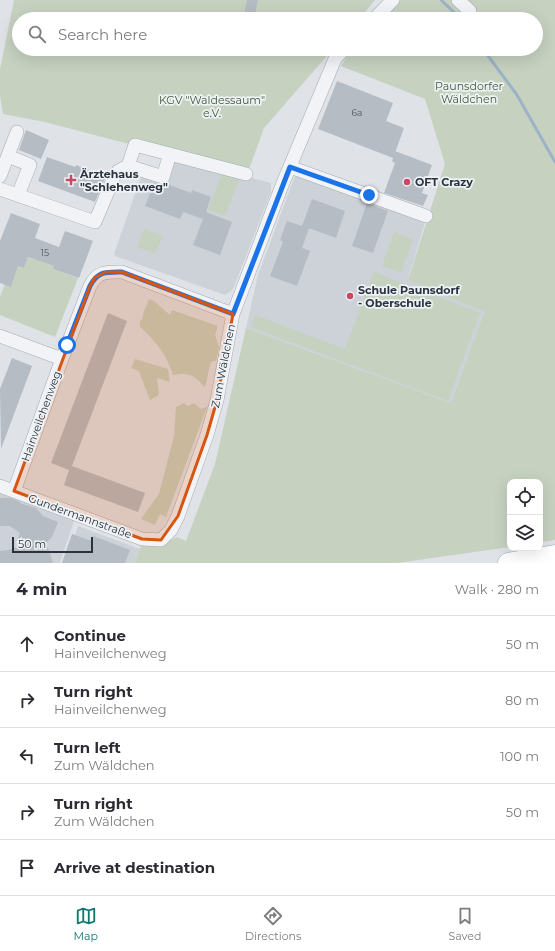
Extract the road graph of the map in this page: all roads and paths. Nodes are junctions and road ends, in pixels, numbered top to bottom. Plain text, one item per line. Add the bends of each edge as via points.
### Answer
1 (393, 0) edge
2 (458, 0) edge
3 (470, 11) dead end
4 (381, 12) edge
5 (338, 56) edge
6 (17, 132) dead end
7 (170, 154) junction
8 (8, 156) junction
9 (128, 166) junction
10 (290, 167) junction
11 (246, 174) dead end
12 (0, 176) edge
13 (0, 189) edge
14 (18, 195) junction
15 (426, 216) dead end
16 (233, 314) junction
17 (0, 336) edge
18 (62, 359) junction
19 (0, 486) edge
20 (14, 491) junction
21 (161, 540) joint
22 (555, 555) edge
23 (508, 563) edge

1 - 4 street
2 - 3 street
5 - 10 street, Zum Wäldchen
6 - 8 street
7 - 9 street via 135,145
7 - 9 street via 163,177
7 - 11 street
8 - 12 street
8 - 14 street via 30,165
9 - 14 street via 118,171 114,177 95,222
10 - 15 street
10 - 16 street, Zum Wäldchen
13 - 14 street
16 - 18 street, Hainveilchenweg via 122,272 106,272 94,277
16 - 21 street, Zum Wäldchen via 217,400 207,435 178,516 171,530
17 - 18 street
18 - 20 street, Hainveilchenweg
19 - 20 street, Gundermannstraße
20 - 21 street, Gundermannstraße via 142,539
22 - 23 main road

